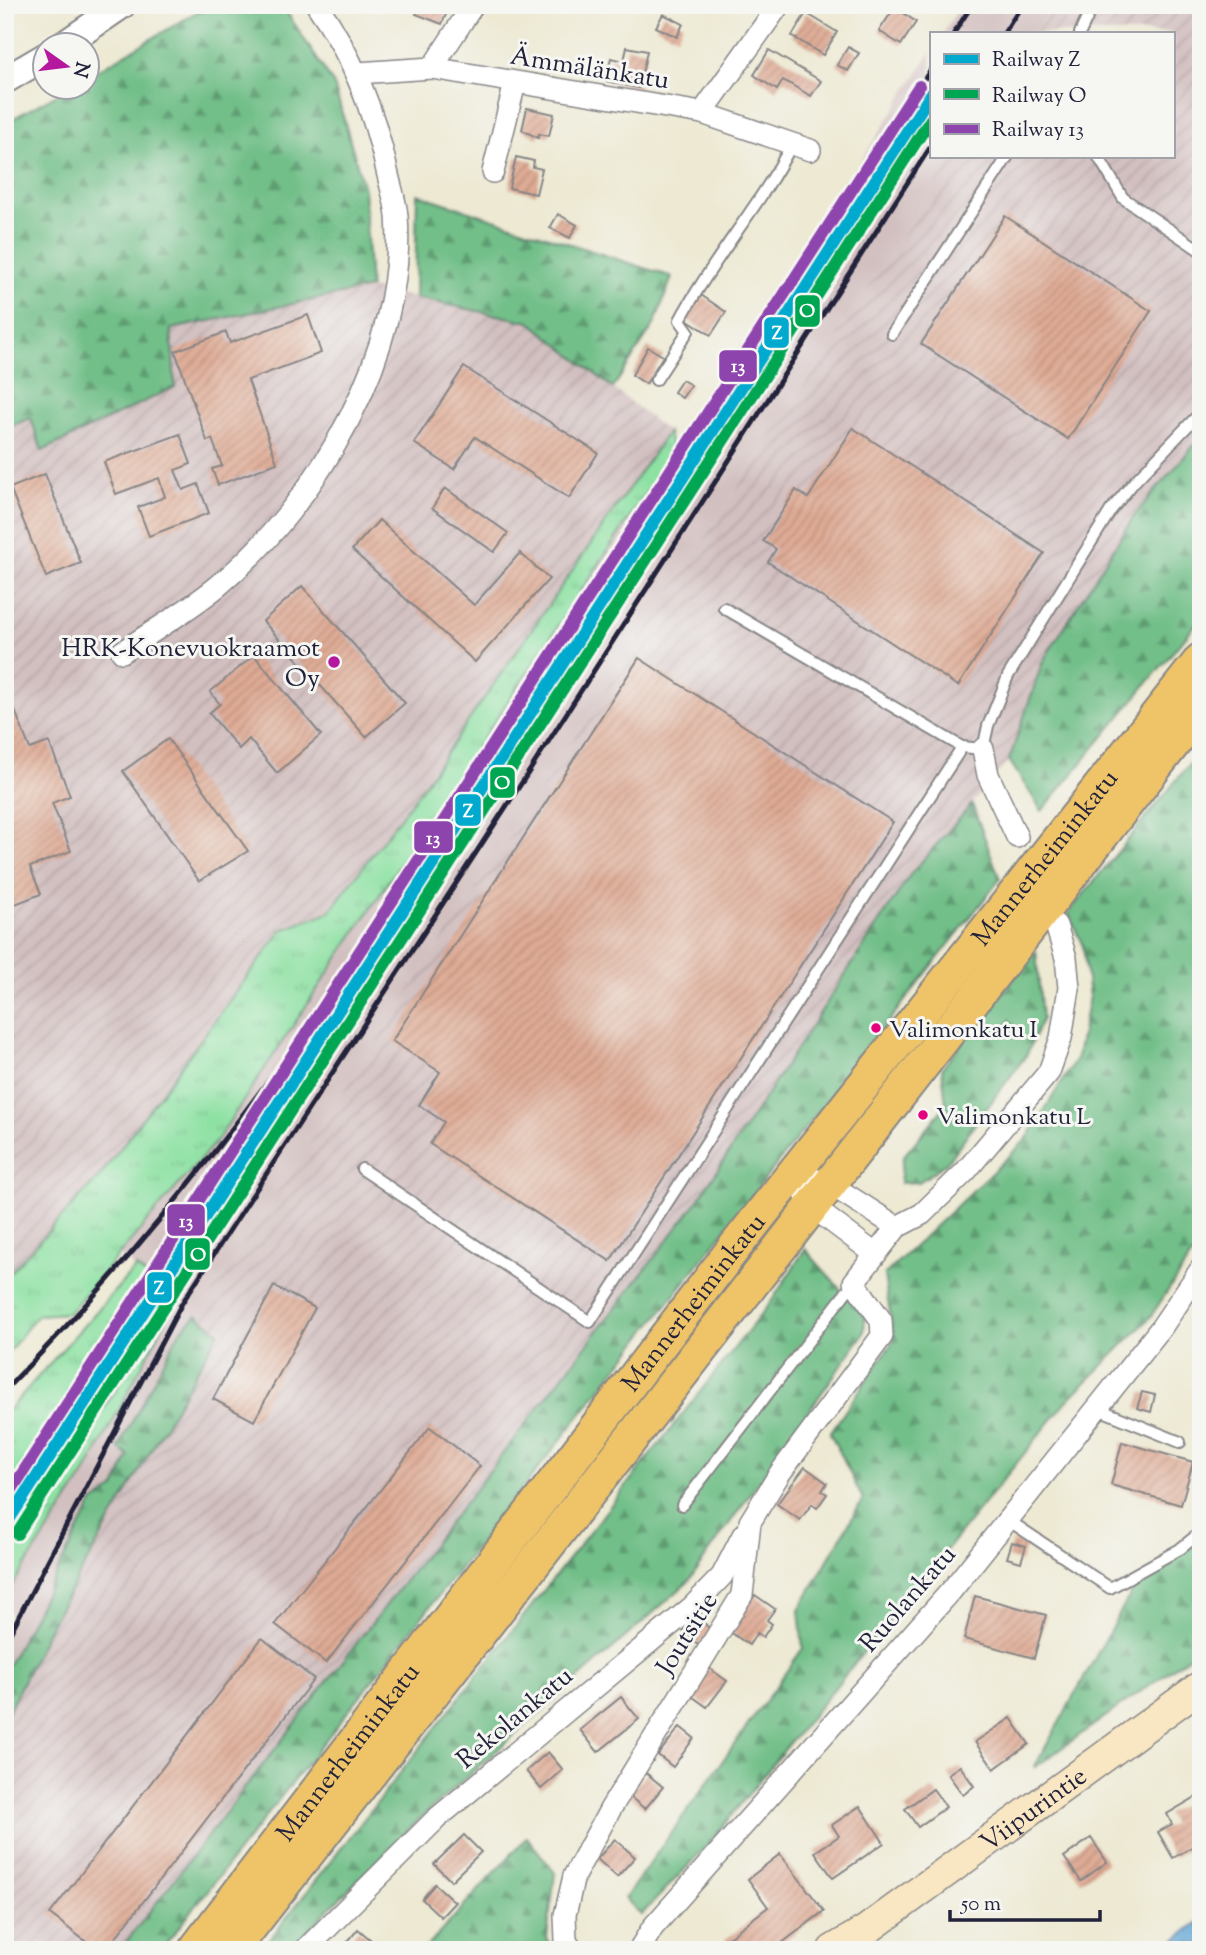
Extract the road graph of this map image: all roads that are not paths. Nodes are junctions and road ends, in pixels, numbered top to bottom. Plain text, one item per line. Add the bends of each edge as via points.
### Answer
1 (122, 5) edge
2 (317, 5) edge
3 (473, 5) edge
4 (779, 5) edge
5 (1093, 5) edge
6 (82, 32) edge
7 (1080, 32) edge
8 (32, 64) edge
9 (432, 68) junction
10 (357, 73) junction
11 (5, 80) edge
12 (515, 83) junction
13 (702, 113) junction
14 (801, 147) joint
15 (1007, 158) edge
16 (1099, 158) edge
17 (493, 172) dead end
18 (1201, 251) edge
19 (892, 334) dead end
20 (656, 380) dead end
21 (1201, 412) edge
22 (724, 608) dead end
23 (122, 652) dead end
24 (1201, 660) edge
25 (1201, 708) edge
26 (973, 748) junction
27 (1017, 836) dead end
28 (1056, 925) dead end
29 (362, 1169) dead end
30 (793, 1173) junction
31 (819, 1194) junction
32 (897, 1227) junction
33 (875, 1254) junction
34 (1201, 1269) edge
35 (854, 1282) junction
36 (1096, 1408) junction
37 (1180, 1442) dead end
38 (682, 1505) dead end
39 (1008, 1520) junction
40 (750, 1522) junction
41 (1201, 1532) edge
42 (1201, 1686) edge
43 (855, 1940) edge
44 (195, 1950) edge
45 (232, 1950) edge
46 (304, 1950) edge
47 (572, 1950) edge
48 (639, 1950) edge
49 (833, 1950) edge

1 - 6 street
2 - 10 street
3 - 9 street
4 - 13 street
5 - 7 lane
8 - 11 street
9 - 10 street, Ämmälänkatu
9 - 12 street, Ämmälänkatu
10 - 23 street via 382,146 397,216 394,277 377,361 336,446 288,515 219,585
12 - 13 street, Ämmälänkatu
12 - 17 street
13 - 14 street, Ämmälänkatu
14 - 20 lane via 697,288 680,320 688,331
15 - 19 lane
16 - 18 lane via 1124,198
21 - 26 lane via 1111,510 1008,677 988,726
22 - 26 lane
24 - 30 main road, Mannerheiminkatu
25 - 31 main road, Mannerheiminkatu
26 - 27 street
26 - 29 lane via 590,1322
28 - 32 street via 1069,988 1061,1038 1049,1072 965,1172 922,1214
30 - 31 street
30 - 44 main road, Mannerheiminkatu
31 - 32 street
31 - 33 street
31 - 45 main road, Mannerheiminkatu
32 - 33 street
33 - 35 street
34 - 36 street, Ruolankatu via 1161,1328
35 - 38 lane
35 - 40 street, Joutsitie via 881,1320 882,1336 780,1473
36 - 37 lane
36 - 39 street, Ruolankatu
39 - 41 lane via 1110,1588
39 - 48 street, Ruolankatu via 951,1591 653,1927
40 - 46 street, Rekolankatu via 722,1576 692,1607 436,1819
40 - 47 street, Joutsitie via 742,1595 574,1876 565,1915 566,1941
42 - 43 main road, Viipurintie
43 - 49 main road, Viipurintie

